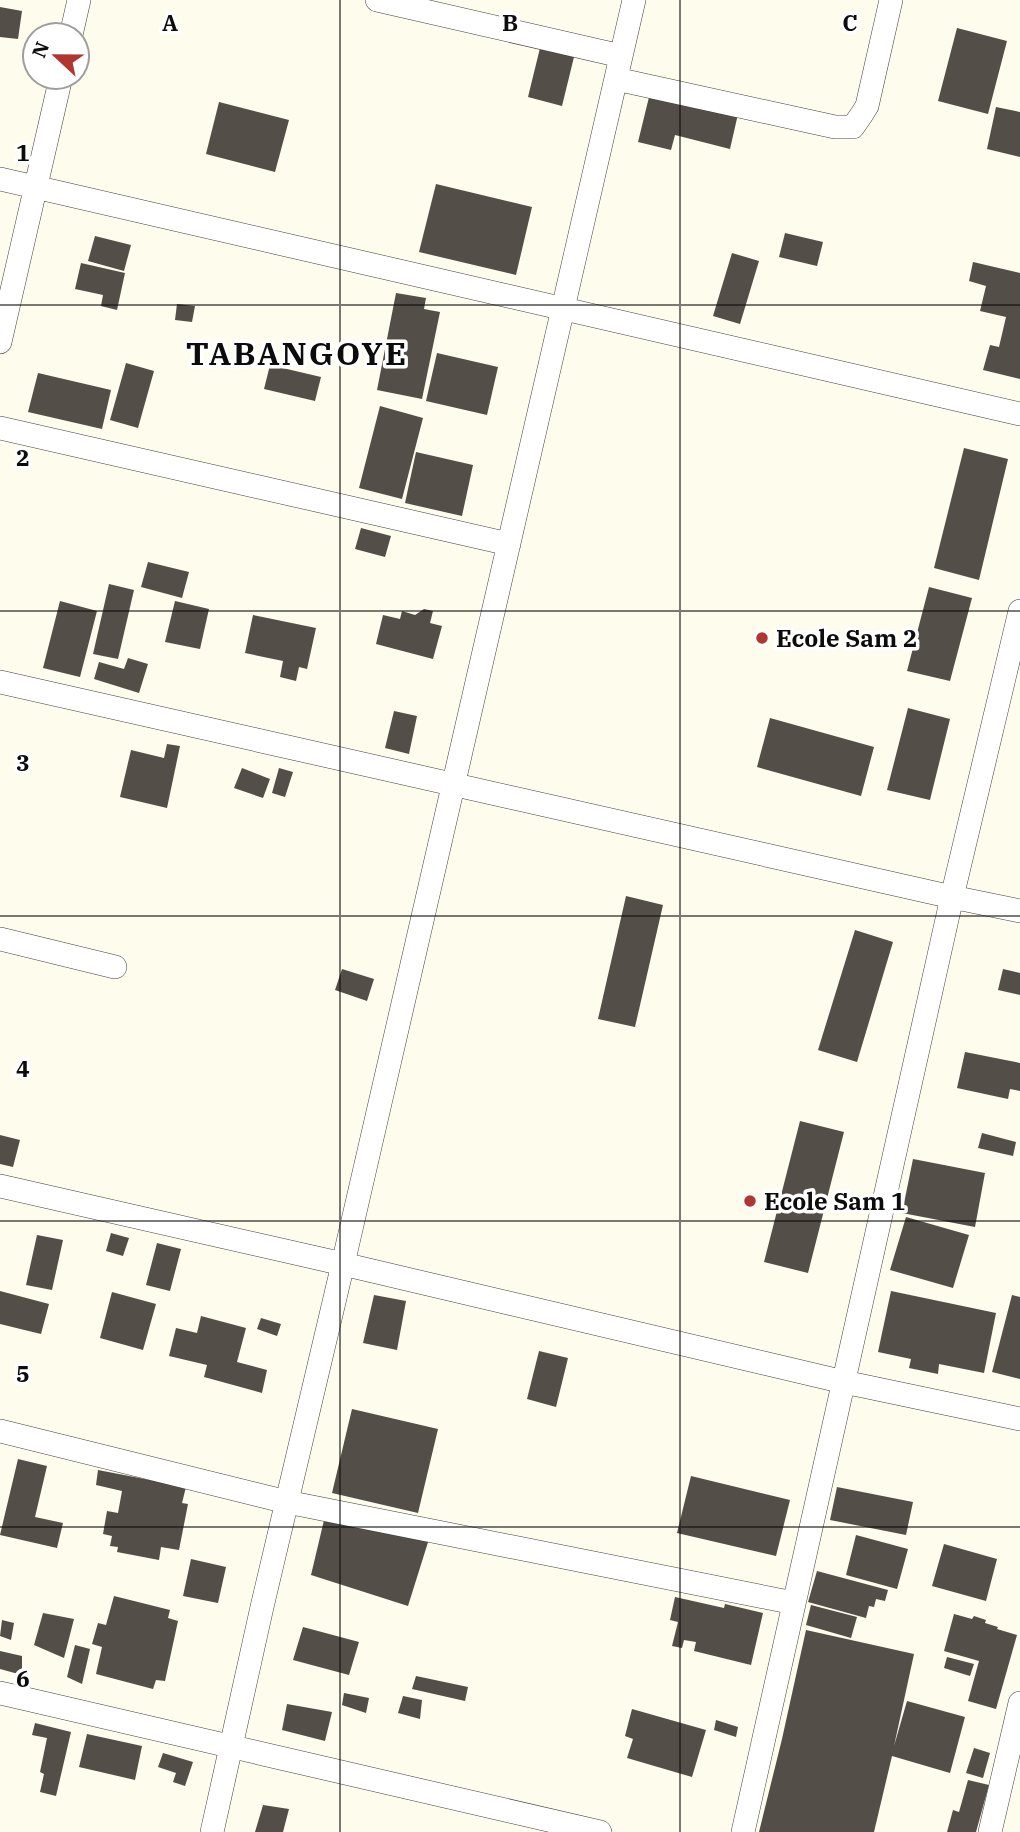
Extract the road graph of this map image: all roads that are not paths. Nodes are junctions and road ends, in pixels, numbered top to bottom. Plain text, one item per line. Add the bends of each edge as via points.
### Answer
1 (79, 0) edge
2 (377, 0) edge
3 (634, 0) edge
4 (891, 0) edge
5 (74, 21) edge
6 (621, 56) junction
7 (616, 79) junction
8 (58, 91) edge
9 (0, 179) edge
10 (35, 188) junction
11 (563, 308) junction
12 (0, 342) edge
13 (1020, 414) edge
14 (0, 428) edge
15 (509, 544) junction
16 (1020, 611) edge
17 (0, 682) edge
18 (453, 785) junction
19 (952, 897) junction
20 (1020, 911) edge
21 (0, 939) edge
22 (115, 967) dead end
23 (0, 1186) edge
24 (343, 1264) junction
25 (844, 1382) junction
26 (1020, 1419) edge
27 (0, 1431) edge
28 (287, 1502) junction
29 (794, 1603) junction
30 (0, 1693) edge
31 (1020, 1703) edge
32 (232, 1746) junction
33 (212, 1832) edge
34 (600, 1832) edge
35 (743, 1832) edge
36 (990, 1832) edge

1 - 5 street
2 - 6 street
3 - 6 street
4 - 7 street via 867,106 853,127 835,127
6 - 7 street
7 - 11 street
8 - 10 street
9 - 10 street
10 - 11 street
10 - 12 street
11 - 13 street
11 - 15 street
14 - 15 street
15 - 18 street
16 - 19 street
17 - 18 street
18 - 19 street
18 - 24 street
19 - 20 street
19 - 25 street
21 - 22 street
23 - 24 street
24 - 25 street
24 - 28 street
25 - 26 street
25 - 29 street
27 - 28 street
28 - 29 street
28 - 32 street
29 - 35 street
30 - 32 street
31 - 36 street
32 - 33 street
32 - 34 street

